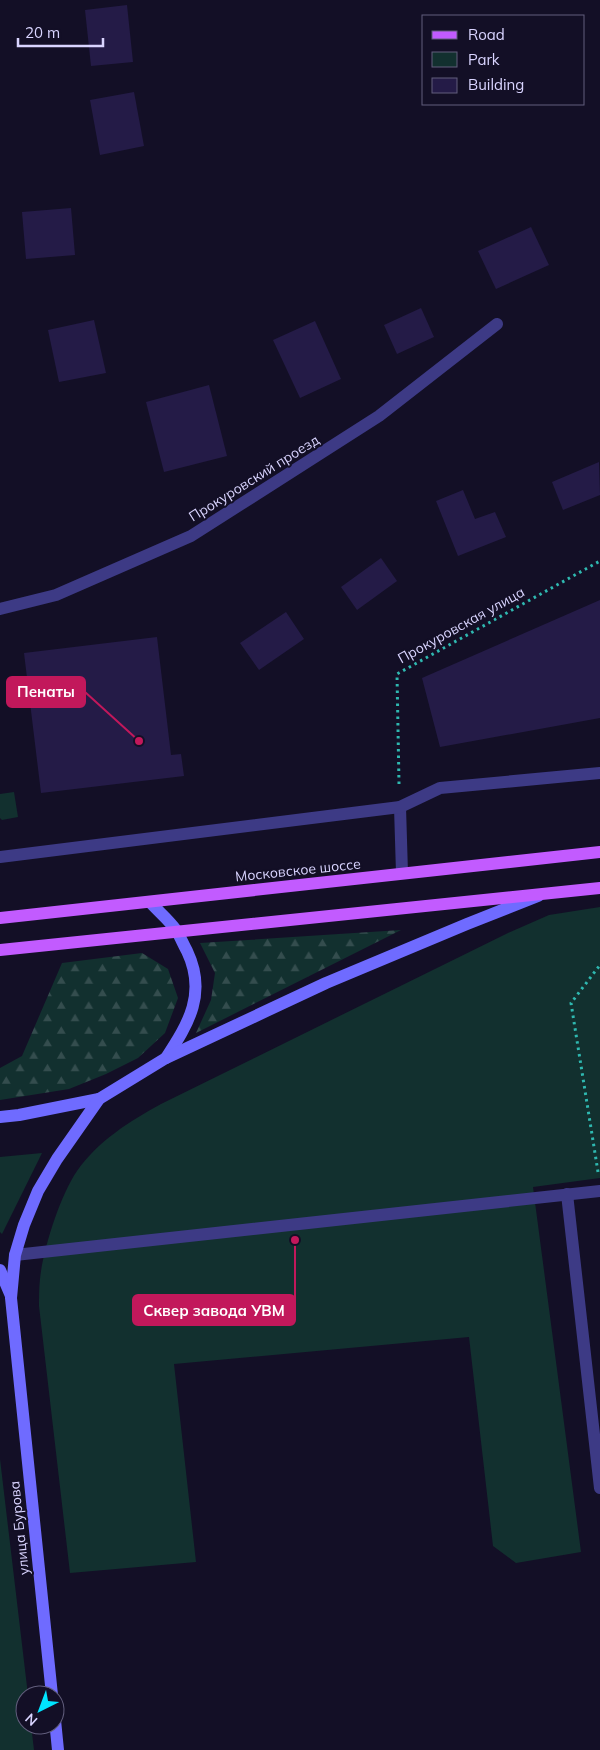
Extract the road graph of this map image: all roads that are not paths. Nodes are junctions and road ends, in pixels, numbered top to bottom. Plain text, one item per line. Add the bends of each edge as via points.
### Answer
1 (498, 324) dead end
2 (0, 609) edge
3 (600, 773) edge
4 (400, 807) junction
5 (600, 852) edge
6 (0, 857) edge
7 (402, 873) junction
8 (600, 888) edge
9 (540, 896) junction
10 (150, 902) junction
11 (0, 918) edge
12 (177, 931) junction
13 (0, 950) edge
14 (166, 1058) junction
15 (99, 1099) junction
16 (0, 1117) edge
17 (600, 1191) edge
18 (567, 1194) junction
19 (15, 1255) junction
20 (0, 1270) edge
21 (12, 1298) junction
22 (600, 1488) edge
23 (51, 1685) edge
24 (56, 1735) edge
25 (58, 1750) edge

1 - 2 street, Прокуровский проезд via 380,416 191,536 56,595
3 - 4 street via 440,788
4 - 6 street
4 - 7 street
5 - 7 main road, Московское шоссе
7 - 10 main road, Московское шоссе
8 - 9 main road
9 - 12 main road
9 - 14 main road via 326,983
10 - 11 main road, Московское шоссе
10 - 12 main road
12 - 13 main road
12 - 14 main road via 192,961 196,986 193,1010
14 - 15 main road
15 - 16 main road
15 - 19 main road via 38,1191
17 - 18 street
18 - 19 street
18 - 22 street
19 - 21 main road
20 - 21 main road
21 - 23 main road, улица Бурова
24 - 25 main road

